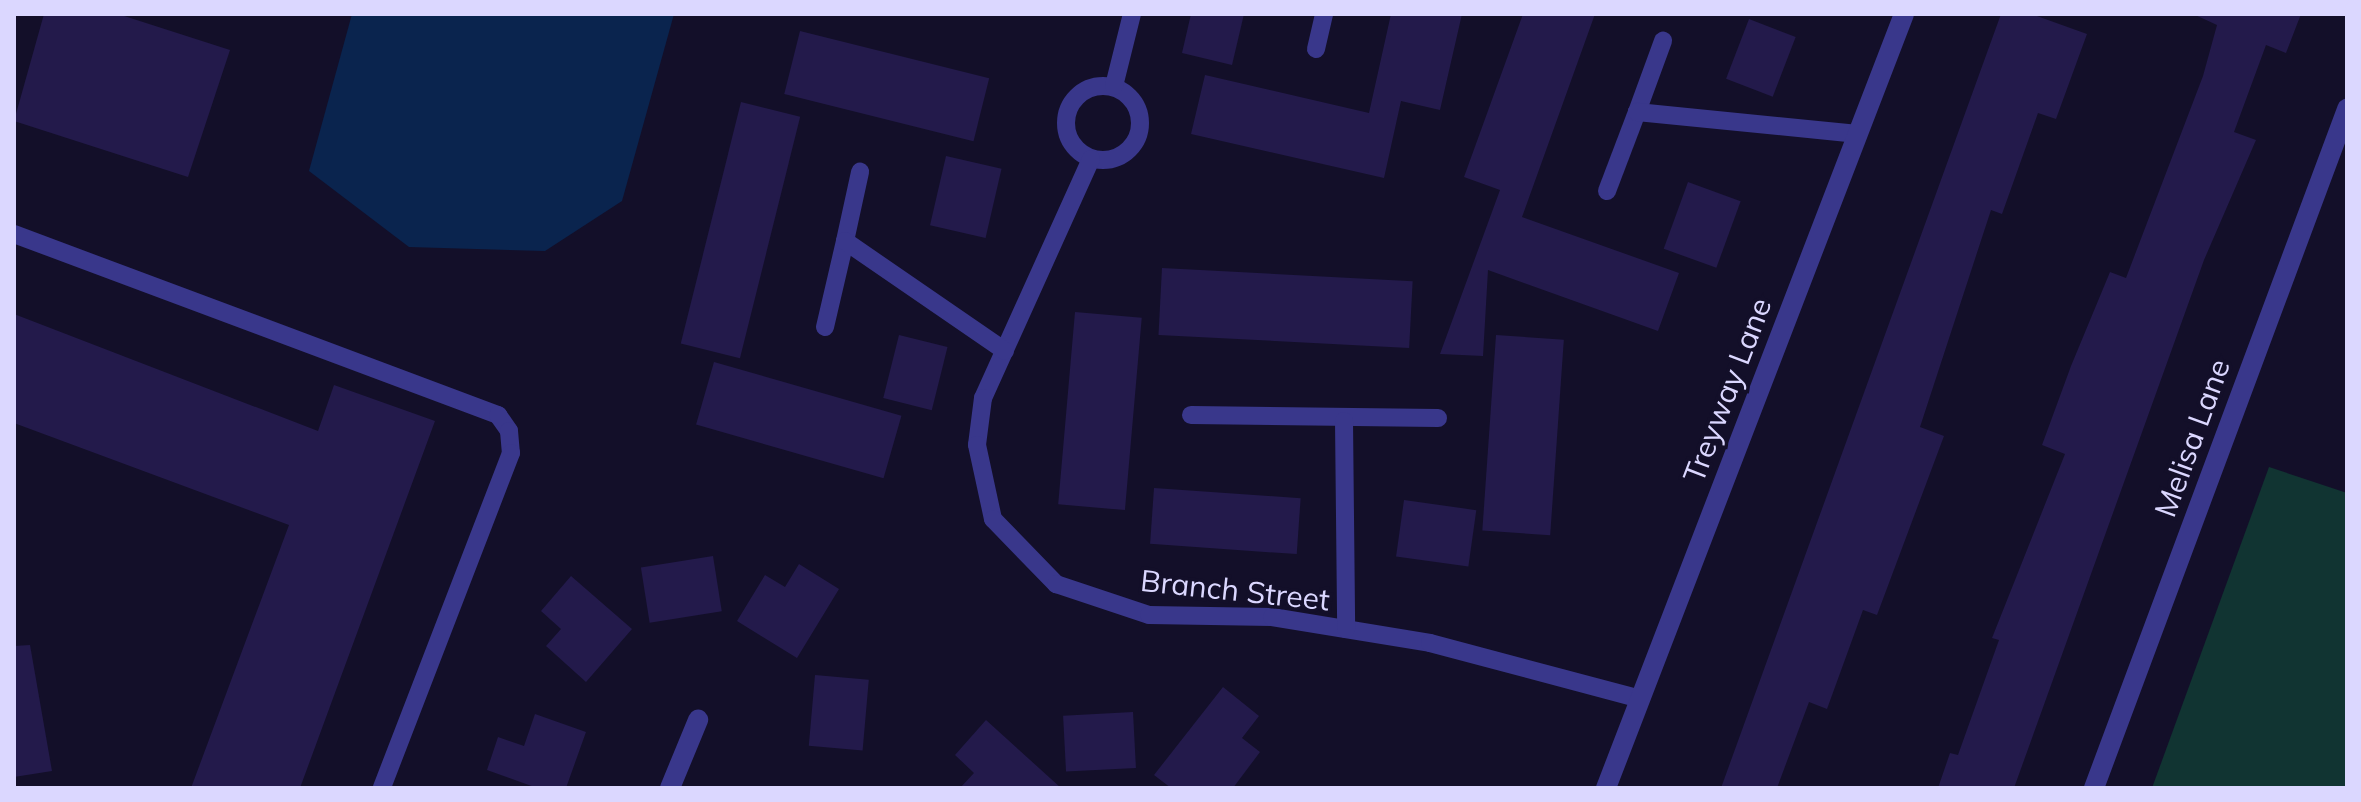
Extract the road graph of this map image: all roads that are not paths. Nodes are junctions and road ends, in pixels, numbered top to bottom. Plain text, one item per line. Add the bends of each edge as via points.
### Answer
1 (1132, 14) edge
2 (1324, 14) edge
3 (1904, 14) edge
4 (1663, 41) dead end
5 (1316, 49) dead end
6 (1114, 86) junction
7 (2347, 109) edge
8 (1637, 112) junction
9 (1858, 134) junction
10 (1091, 159) junction
11 (860, 172) dead end
12 (1607, 191) dead end
13 (14, 234) edge
14 (845, 241) junction
15 (825, 327) dead end
16 (1005, 351) junction
17 (1191, 415) dead end
18 (1438, 418) dead end
19 (1344, 421) junction
20 (1346, 629) junction
21 (1640, 699) junction
22 (698, 720) dead end
23 (382, 788) edge
24 (670, 788) edge
25 (1606, 788) edge
26 (2094, 788) edge

1 - 6 lane
2 - 5 lane
3 - 9 street, Treyway Lane
4 - 8 lane
6 - 10 lane via 1077,94 1066,111 1065,131
6 - 10 lane via 1140,114 1139,134 1111,160
7 - 26 street, Melisa Lane
8 - 9 lane
8 - 12 lane
9 - 21 street, Treyway Lane
10 - 16 lane, Branch Street
11 - 14 lane
13 - 23 lane via 498,415 509,431 511,453
14 - 15 lane
14 - 16 lane
16 - 20 lane, Branch Street via 983,398 977,445 993,519 1056,584 1149,615 1272,617
17 - 19 lane
18 - 19 lane
19 - 20 lane
20 - 21 lane, Branch Street
21 - 25 street, Treyway Lane
22 - 24 street

